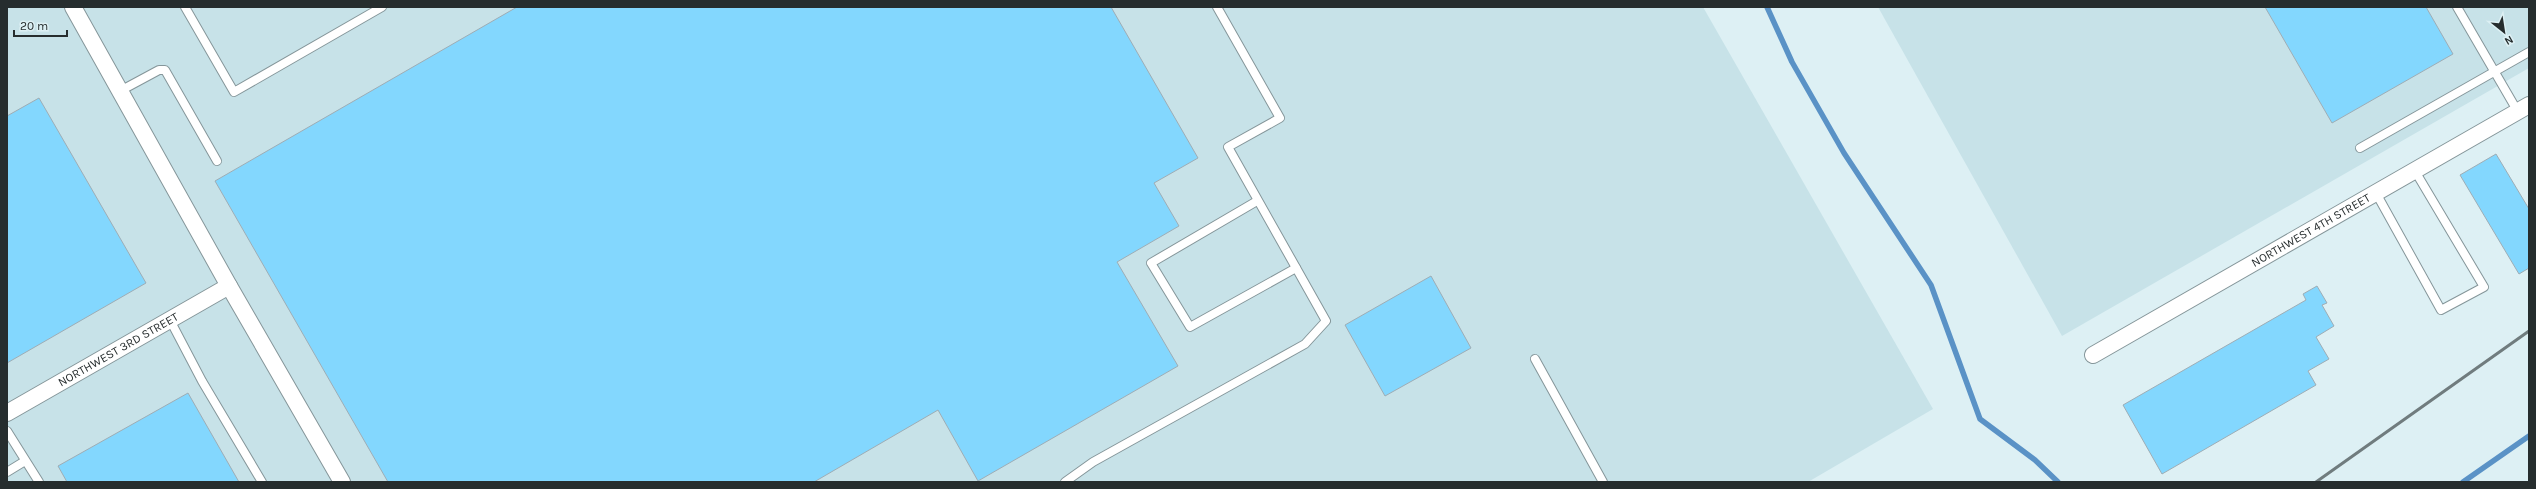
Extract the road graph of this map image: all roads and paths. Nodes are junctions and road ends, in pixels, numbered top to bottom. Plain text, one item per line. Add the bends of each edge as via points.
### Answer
1 (74, 7) edge
2 (185, 7) edge
3 (382, 7) edge
4 (1217, 7) edge
5 (2457, 7) edge
6 (2529, 52) edge
7 (2495, 72) junction
8 (120, 91) junction
9 (2524, 109) edge
10 (2360, 148) dead end
11 (217, 161) dead end
12 (2415, 171) junction
13 (2376, 193) junction
14 (1257, 201) junction
15 (1296, 268) junction
16 (229, 286) junction
17 (170, 320) junction
18 (2094, 355) dead end
19 (1535, 359) dead end
20 (7, 413) edge
21 (7, 431) edge
22 (25, 461) junction
23 (7, 472) edge
24 (39, 482) edge
25 (262, 482) edge
26 (342, 482) edge
27 (1065, 482) edge
28 (1603, 482) edge

1 - 8 street
2 - 3 lane via 234,92
4 - 14 lane via 1280,118 1228,147
5 - 7 lane
6 - 7 lane
7 - 9 lane
7 - 10 lane
8 - 11 lane via 158,70 165,70
8 - 16 street
9 - 12 street, NORTHWEST 4TH STREET
12 - 13 street, NORTHWEST 4TH STREET
12 - 13 lane via 2484,287 2441,310
13 - 18 street, NORTHWEST 4TH STREET
14 - 15 lane
14 - 15 lane via 1151,264 1190,327
15 - 27 lane via 1326,321 1305,344 1093,462
16 - 17 street, NORTHWEST 3RD STREET
16 - 26 street
17 - 20 street, NORTHWEST 3RD STREET
17 - 25 lane via 202,381
19 - 28 lane
21 - 22 lane
22 - 23 lane
22 - 24 lane

